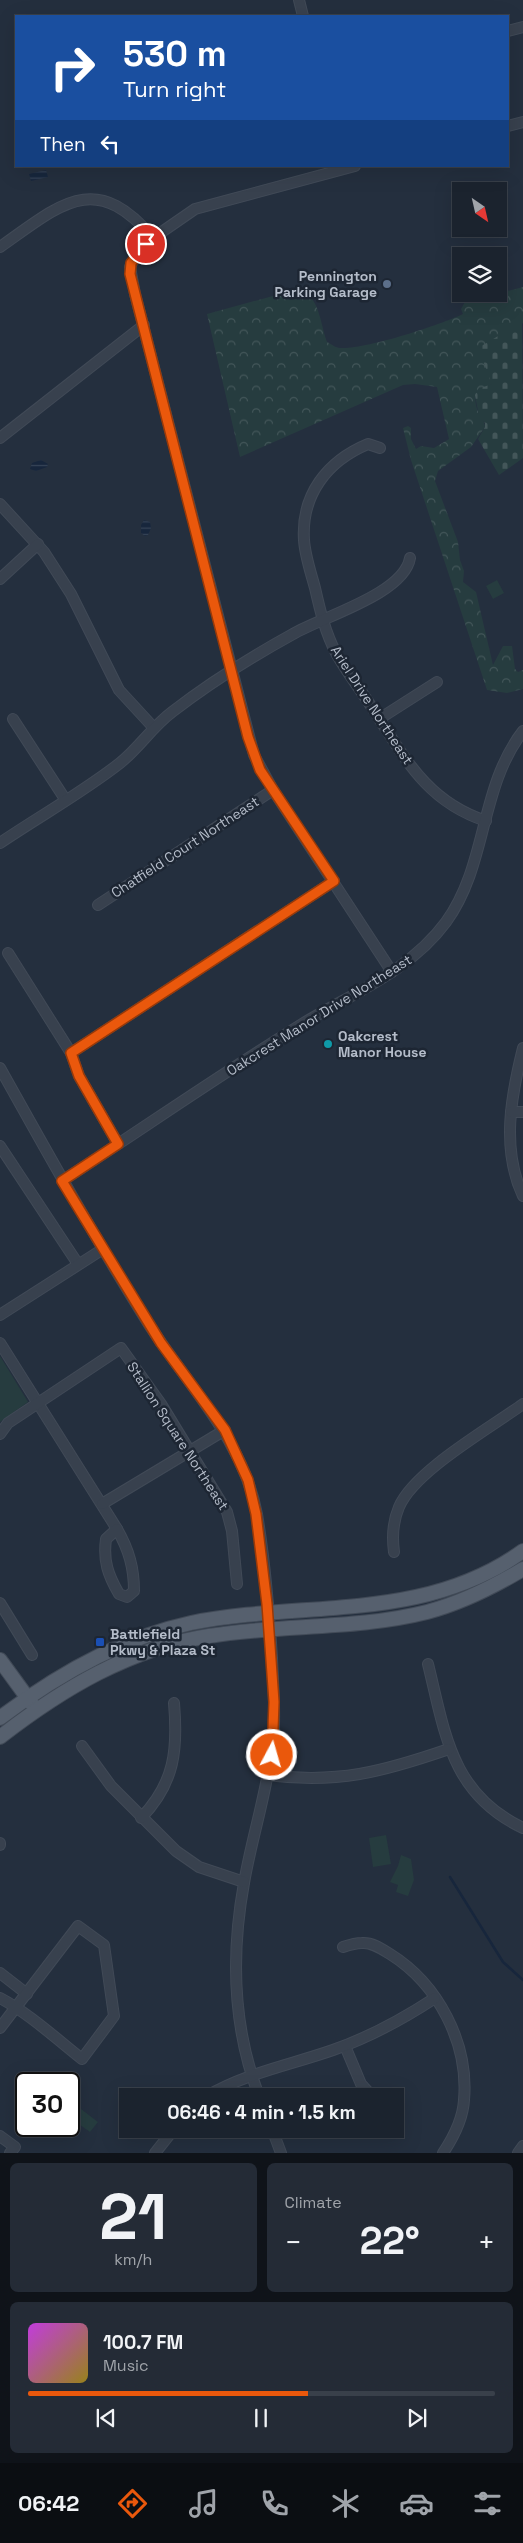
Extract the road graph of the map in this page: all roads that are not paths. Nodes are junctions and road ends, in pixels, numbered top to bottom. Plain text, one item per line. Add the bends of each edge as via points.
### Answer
1 (299, 0) edge
2 (303, 15) edge
3 (523, 27) edge
4 (509, 31) edge
5 (523, 122) edge
6 (509, 126) edge
7 (348, 167) edge
8 (153, 238) junction
9 (0, 247) edge
10 (144, 325) junction
11 (0, 438) edge
12 (380, 448) dead end
13 (0, 504) edge
14 (38, 544) junction
15 (410, 558) dead end
16 (0, 579) edge
17 (323, 620) junction
18 (232, 672) junction
19 (437, 682) dead end
20 (13, 718) dead end
21 (379, 719) junction
22 (154, 728) junction
23 (523, 731) edge
24 (273, 790) junction
25 (65, 799) junction
26 (486, 821) junction
27 (0, 842) edge
28 (334, 881) junction
29 (98, 905) dead end
30 (8, 954) dead end
31 (392, 972) junction
32 (523, 1048) edge
33 (71, 1053) junction
34 (0, 1068) edge
35 (3, 1082) edge
36 (511, 1112) junction
37 (523, 1112) edge
38 (118, 1144) junction
39 (0, 1146) edge
40 (62, 1181) junction
41 (523, 1196) edge
42 (103, 1249) junction
43 (78, 1264) junction
44 (0, 1315) edge
45 (0, 1342) edge
46 (38, 1403) junction
47 (523, 1404) edge
48 (225, 1430) junction
49 (0, 1434) edge
50 (190, 1450) junction
51 (102, 1504) junction
52 (117, 1529) junction
53 (523, 1550) edge
54 (394, 1552) dead end
55 (523, 1569) edge
56 (237, 1584) dead end
57 (0, 1603) edge
58 (268, 1615) junction
59 (270, 1629) junction
60 (32, 1655) dead end
61 (0, 1660) edge
62 (428, 1664) dead end
63 (28, 1698) junction
64 (174, 1703) dead end
65 (37, 1710) junction
66 (0, 1718) edge
67 (0, 1737) edge
68 (82, 1746) dead end
69 (449, 1749) junction
70 (267, 1775) junction
71 (142, 1818) junction
72 (523, 1828) edge
73 (244, 1882) junction
74 (343, 1946) dead end
75 (0, 1973) edge
76 (27, 1994) junction
77 (0, 1998) edge
78 (435, 1998) junction
79 (15, 2008) junction
80 (0, 2028) edge
81 (345, 2046) junction
82 (251, 2075) junction
83 (224, 2088) edge
84 (257, 2088) edge
85 (365, 2088) edge
86 (0, 2136) edge
87 (167, 2138) edge
88 (275, 2138) edge
89 (523, 2146) edge
90 (10, 2153) edge
91 (155, 2153) edge
92 (281, 2153) edge
93 (443, 2153) edge
94 (518, 2153) edge

1 - 2 street
3 - 4 street
5 - 6 street
7 - 8 street via 211,204 181,218
8 - 9 street via 136,218 119,205 104,199 88,198 57,209
8 - 10 street via 136,254 130,267
10 - 11 street
10 - 18 street
12 - 17 street, Ariel Drive Northeast via 368,444 339,459 321,478 305,514 304,542
13 - 14 street
14 - 16 street
14 - 22 street via 71,594 119,690
15 - 17 street via 402,576 355,606
17 - 18 street via 292,634
17 - 21 street, Ariel Drive Northeast via 336,653
18 - 22 street
18 - 24 street via 254,755
19 - 21 street
20 - 25 street
21 - 26 street, Ariel Drive Northeast via 432,792 447,804
22 - 25 street via 120,763
23 - 26 street, Oakcrest Manor Drive Northeast via 498,775
24 - 28 street
24 - 29 street, Chatfield Court Northeast
25 - 27 street
26 - 31 street, Oakcrest Manor Drive Northeast via 474,868 460,900 432,938
28 - 31 street
28 - 33 street
30 - 33 street
31 - 38 street, Oakcrest Manor Drive Northeast via 302,1024
32 - 36 street
33 - 38 street via 79,1076
34 - 35 street
35 - 40 street
36 - 37 street
36 - 41 street via 513,1158
38 - 40 street, Oakcrest Manor Drive Northeast
39 - 43 street
40 - 42 street
42 - 43 street
42 - 48 street via 182,1374
43 - 44 street
45 - 46 street
46 - 49 street via 8,1423
46 - 50 street, Stallion Square Northeast via 121,1348
46 - 51 street
47 - 54 street via 413,1486 397,1512
48 - 50 street
48 - 58 street via 253,1497
50 - 51 street
50 - 56 street, Stallion Square Northeast via 228,1512
51 - 52 street
52 - 52 street via 128,1551 134,1574 134,1591 127,1597 119,1594 109,1576 105,1559 106,1539
53 - 58 main road via 473,1579 408,1600
55 - 59 main road via 469,1598 427,1612 382,1620
57 - 60 street
58 - 59 street
58 - 63 main road via 193,1623 148,1635 106,1652
59 - 65 main road via 208,1636 140,1654 86,1680
59 - 70 street via 275,1721
61 - 63 main road
62 - 69 street
63 - 65 main road
63 - 66 main road
64 - 71 street via 176,1741 170,1772 154,1805
65 - 67 main road
68 - 71 street via 111,1786
69 - 70 street via 360,1776 326,1780
69 - 72 street via 461,1775 477,1796 499,1816
70 - 73 street
71 - 73 street via 176,1851 199,1866
73 - 82 street via 236,1967 242,2036
74 - 78 street via 363,1942 377,1946 399,1960
75 - 76 street
76 - 79 street
76 - 79 street via 78,1926 104,1945 114,2016 82,2059
77 - 79 street
78 - 81 street via 391,2025
78 - 93 street via 456,2038 465,2088 460,2118
79 - 80 street
81 - 82 street
81 - 85 street
82 - 83 street
82 - 84 street
86 - 90 street via 15,2147
87 - 91 street
88 - 92 street
89 - 94 street

